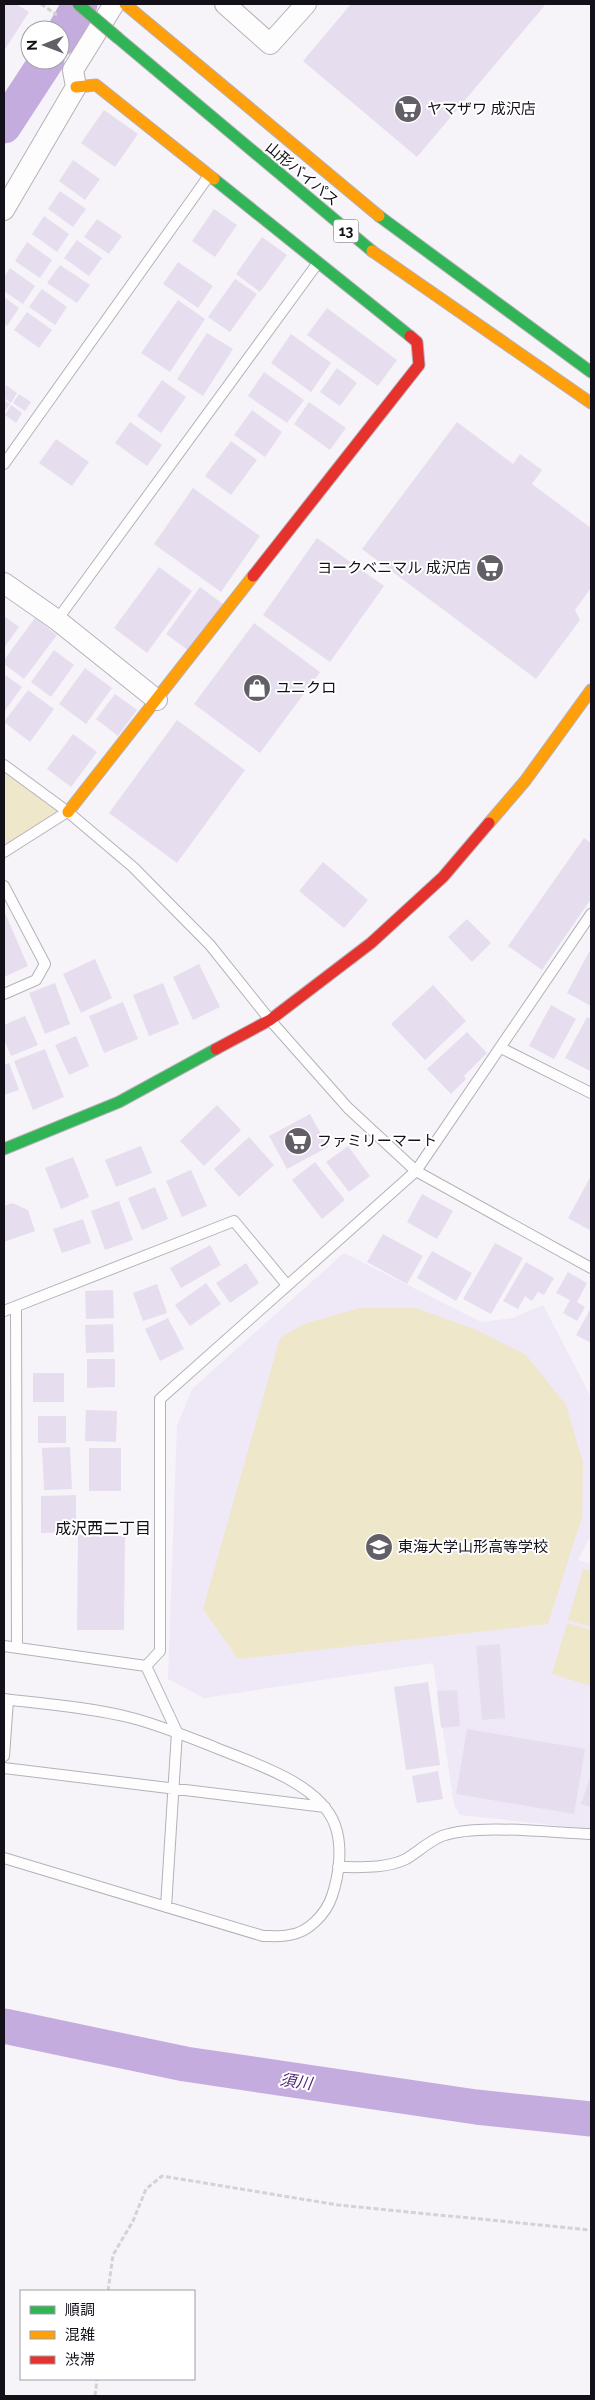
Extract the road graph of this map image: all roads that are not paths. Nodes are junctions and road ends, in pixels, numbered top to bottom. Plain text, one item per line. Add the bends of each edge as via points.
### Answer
1 (78, 4) edge
2 (114, 4) edge
3 (125, 4) edge
4 (225, 4) edge
5 (306, 4) edge
6 (76, 87) junction
7 (208, 176) junction
8 (4, 210) edge
9 (318, 263) junction
10 (591, 372) edge
11 (591, 403) edge
12 (4, 464) edge
13 (4, 582) edge
14 (56, 620) junction
15 (591, 690) edge
16 (157, 700) junction
17 (4, 765) edge
18 (68, 812) junction
19 (4, 852) edge
20 (4, 886) edge
21 (591, 914) edge
22 (587, 928) edge
23 (4, 994) edge
24 (270, 1020) junction
25 (501, 1048) junction
26 (591, 1093) edge
27 (4, 1149) edge
28 (416, 1171) junction
29 (591, 1268) edge
30 (287, 1285) junction
31 (16, 1307) junction
32 (4, 1311) edge
33 (4, 1646) edge
34 (17, 1648) junction
35 (146, 1666) junction
36 (6, 1700) edge
37 (177, 1732) junction
38 (4, 1756) edge
39 (4, 1768) edge
40 (172, 1789) junction
41 (325, 1808) junction
42 (591, 1834) edge
43 (4, 1858) edge
44 (338, 1867) junction
45 (166, 1907) junction

1 - 11 main road, 山形バイパス / 13, bridge via 362,244
2 - 6 street via 72,70
3 - 10 main road, 山形バイパス / 13 via 381,218
4 - 5 street via 270,44
6 - 7 main road via 96,84
6 - 8 street
7 - 9 main road
7 - 12 lane
9 - 14 lane
9 - 16 main road via 417,342 419,365
13 - 14 street
14 - 16 street
15 - 24 main road via 525,781 443,877 371,942
16 - 18 main road
17 - 18 lane
18 - 19 lane
18 - 24 lane via 133,867 210,945
20 - 23 lane via 45,964 36,980
21 - 22 lane
22 - 25 lane
24 - 27 main road via 119,1102
24 - 28 lane via 348,1108
25 - 26 lane
25 - 28 lane
28 - 29 lane
28 - 30 lane
30 - 31 lane via 234,1221
30 - 35 lane via 160,1399 160,1651
31 - 32 lane
31 - 34 lane
33 - 34 lane
34 - 35 lane
35 - 37 lane
36 - 37 lane via 95,1710
36 - 38 lane
37 - 40 lane
37 - 41 lane via 279,1773
39 - 40 lane
40 - 41 lane
40 - 45 lane
41 - 44 lane via 335,1825 340,1848
42 - 44 lane via 517,1830 458,1833 442,1836 404,1860 378,1866
43 - 45 lane
44 - 45 lane via 329,1905 306,1929 291,1935 263,1936

